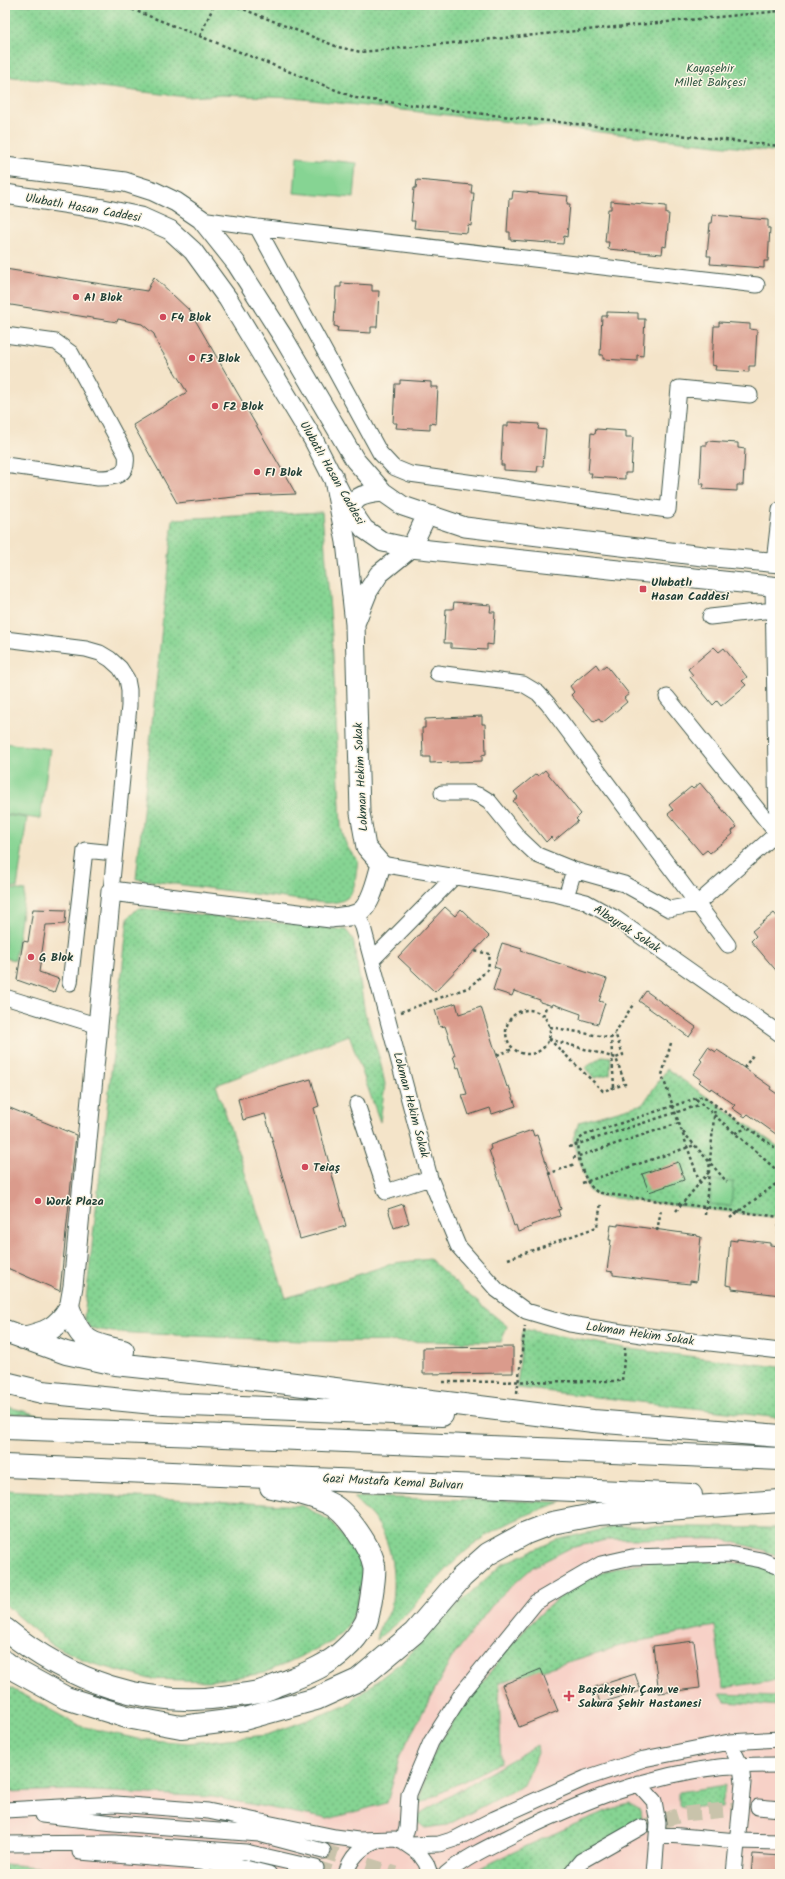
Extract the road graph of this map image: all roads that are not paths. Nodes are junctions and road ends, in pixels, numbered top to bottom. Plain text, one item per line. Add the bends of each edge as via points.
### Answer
1 (5, 167) edge
2 (5, 194) edge
3 (201, 218) junction
4 (257, 227) junction
5 (757, 285) dead end
6 (5, 335) edge
7 (750, 394) dead end
8 (5, 464) edge
9 (333, 475) junction
10 (383, 492) junction
11 (350, 507) junction
12 (780, 510) edge
13 (424, 514) junction
14 (346, 542) junction
15 (411, 548) junction
16 (777, 563) edge
17 (777, 587) edge
18 (776, 611) edge
19 (710, 617) dead end
20 (355, 624) junction
21 (776, 631) edge
22 (5, 639) edge
23 (437, 673) dead end
24 (667, 697) dead end
25 (442, 793) dead end
26 (778, 835) edge
27 (114, 853) junction
28 (381, 864) junction
29 (574, 870) junction
30 (454, 877) junction
31 (111, 891) junction
32 (566, 897) junction
33 (697, 904) junction
34 (357, 914) junction
35 (728, 945) dead end
36 (372, 960) junction
37 (70, 983) dead end
38 (5, 998) edge
39 (99, 1026) junction
40 (780, 1034) edge
41 (358, 1104) dead end
42 (430, 1178) junction
43 (69, 1309) junction
44 (14, 1334) edge
45 (780, 1351) edge
46 (263, 1380) junction
47 (5, 1383) edge
48 (593, 1421) junction
49 (5, 1428) edge
50 (780, 1436) edge
51 (780, 1459) edge
52 (5, 1466) edge
53 (215, 1474) junction
54 (780, 1500) edge
55 (780, 1567) edge
56 (5, 1629) edge
57 (5, 1662) edge
58 (780, 1739) edge
59 (729, 1742) junction
60 (780, 1765) edge
61 (741, 1766) junction
62 (638, 1783) junction
63 (758, 1807) tunnel mouth
64 (780, 1809) edge
65 (5, 1811) edge
66 (641, 1827) tunnel mouth
67 (658, 1834) junction
68 (378, 1840) junction
69 (736, 1841) junction
70 (780, 1842) edge
71 (406, 1844) junction
72 (5, 1845) edge
73 (323, 1851) tunnel mouth
74 (316, 1868) tunnel mouth
75 (269, 1874) edge
76 (346, 1874) edge
77 (430, 1874) edge
78 (446, 1874) edge
79 (570, 1874) edge
80 (654, 1874) edge
81 (734, 1874) edge

1 - 3 main road via 125,182 153,191
2 - 9 main road, Ulubatlı Hasan Caddesi via 141,217 170,230 193,251 228,299
3 - 4 street
3 - 10 main road via 240,270 283,337 355,460
4 - 5 street
4 - 7 street via 380,453 393,467 410,474 668,510 679,388
6 - 8 street via 56,342 71,353 126,455 127,463 120,475 104,478
9 - 11 main road, Ulubatlı Hasan Caddesi
9 - 14 main road
10 - 11 main road via 368,493 356,499
10 - 13 main road via 403,506
11 - 14 main road
11 - 15 main road, Ulubatlı Hasan Caddesi via 364,529 383,542
12 - 16 street
13 - 15 main road via 424,521
13 - 16 main road via 465,527 503,533
14 - 20 main road, Lokman Hekim Sokak
15 - 17 main road, Ulubatlı Hasan Caddesi
15 - 20 main road via 379,574 368,590
17 - 18 street
18 - 19 street
18 - 21 street
20 - 28 main road, Lokman Hekim Sokak via 360,813 366,847
21 - 26 street
22 - 27 street via 100,653 120,668 127,679 129,706
23 - 33 street via 523,684 538,693
24 - 26 street
25 - 29 street via 472,793 489,801 519,838 537,855
26 - 33 street
27 - 31 street
27 - 37 street via 85,850
28 - 30 street, Albayrak Sokak
28 - 34 main road via 366,906
29 - 32 street
29 - 33 street via 624,884 669,909
30 - 32 street, Albayrak Sokak
30 - 36 street
31 - 34 main road via 331,918
31 - 39 main road
32 - 40 street, Albayrak Sokak via 586,902 615,918
33 - 35 street
34 - 36 street, Lokman Hekim Sokak
36 - 42 street, Lokman Hekim Sokak
38 - 39 street
39 - 43 main road
41 - 42 street via 386,1192
42 - 45 street, Lokman Hekim Sokak via 458,1246 497,1290 526,1311 570,1324 626,1333
43 - 44 highway via 61,1322 49,1330
43 - 46 highway via 83,1338 95,1344 153,1358 237,1370
44 - 46 highway via 66,1353 116,1364
46 - 48 highway
47 - 48 highway via 42,1392 164,1404
48 - 50 highway
49 - 51 highway
52 - 53 highway, Gazi Mustafa Kemal Bulvarı
53 - 54 highway, Gazi Mustafa Kemal Bulvarı
53 - 56 highway via 310,1496 333,1505 354,1526 365,1543 374,1566 366,1621 345,1649 315,1670 259,1692 207,1700 155,1698 104,1685 72,1673 29,1648
54 - 57 highway via 598,1514 552,1523 526,1533 488,1554 468,1572 414,1633 358,1680 316,1699 244,1719 181,1728 127,1717 66,1698
55 - 71 street via 761,1560 729,1554 632,1557 601,1564 536,1602 463,1692 431,1742 409,1794
58 - 59 street
59 - 61 street
59 - 71 street via 674,1752 586,1778 455,1839 439,1844
60 - 61 street
61 - 62 street via 687,1772
61 - 69 street via 743,1783
62 - 67 street via 654,1801
62 - 78 street via 593,1798 489,1846
63 - 64 street
65 - 68 street via 116,1804 208,1811 335,1837
65 - 73 street via 114,1823 259,1834
66 - 79 street via 581,1861
67 - 69 street
67 - 80 street
68 - 71 street via 394,1839
68 - 76 street via 366,1844 357,1852 350,1861
69 - 70 street
69 - 81 street
71 - 77 street via 419,1853
72 - 74 street via 116,1843 246,1852
72 - 75 street via 233,1865

